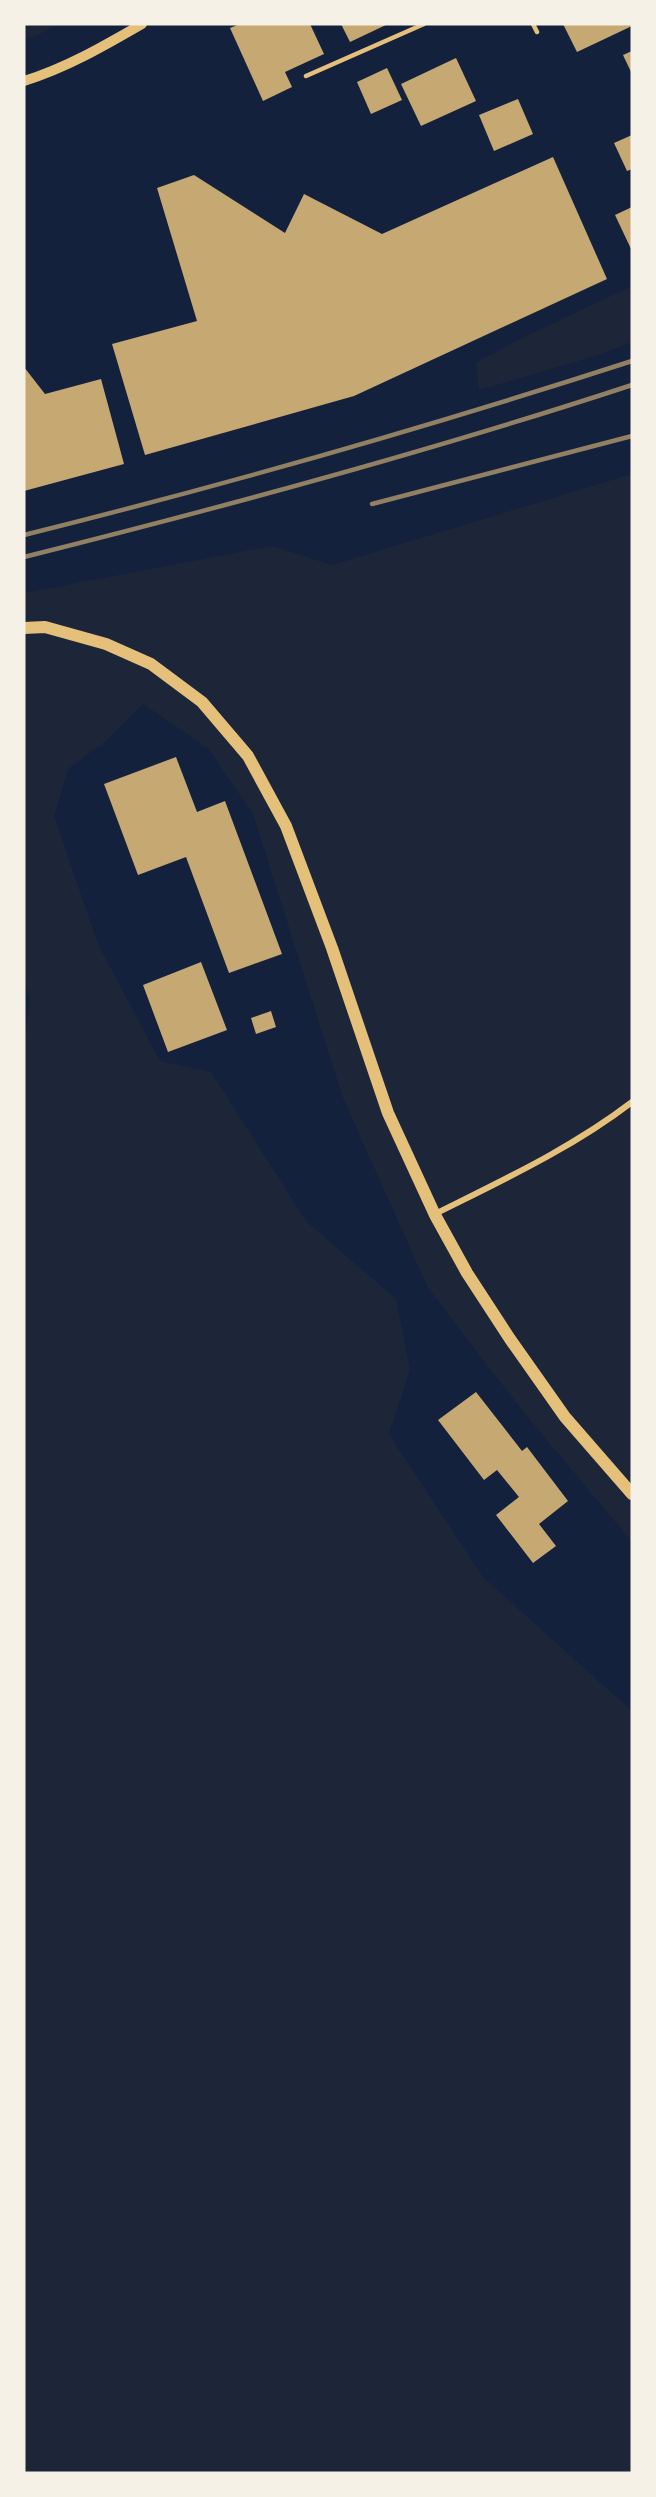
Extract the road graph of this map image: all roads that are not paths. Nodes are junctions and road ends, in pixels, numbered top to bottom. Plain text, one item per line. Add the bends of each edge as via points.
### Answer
1 (142, 24) edge
2 (424, 24) edge
3 (533, 24) edge
4 (537, 32) dead end
5 (306, 76) dead end
6 (24, 81) edge
7 (24, 627) edge
8 (632, 1102) edge
9 (435, 1215) junction
10 (632, 1494) edge

1 - 6 street via 99,50
2 - 5 lane
3 - 4 lane
7 - 9 main road via 45,627 106,644 151,664 202,702 248,756 286,826 388,1113
8 - 9 street via 602,1125 528,1168
9 - 10 main road via 467,1274 565,1417

